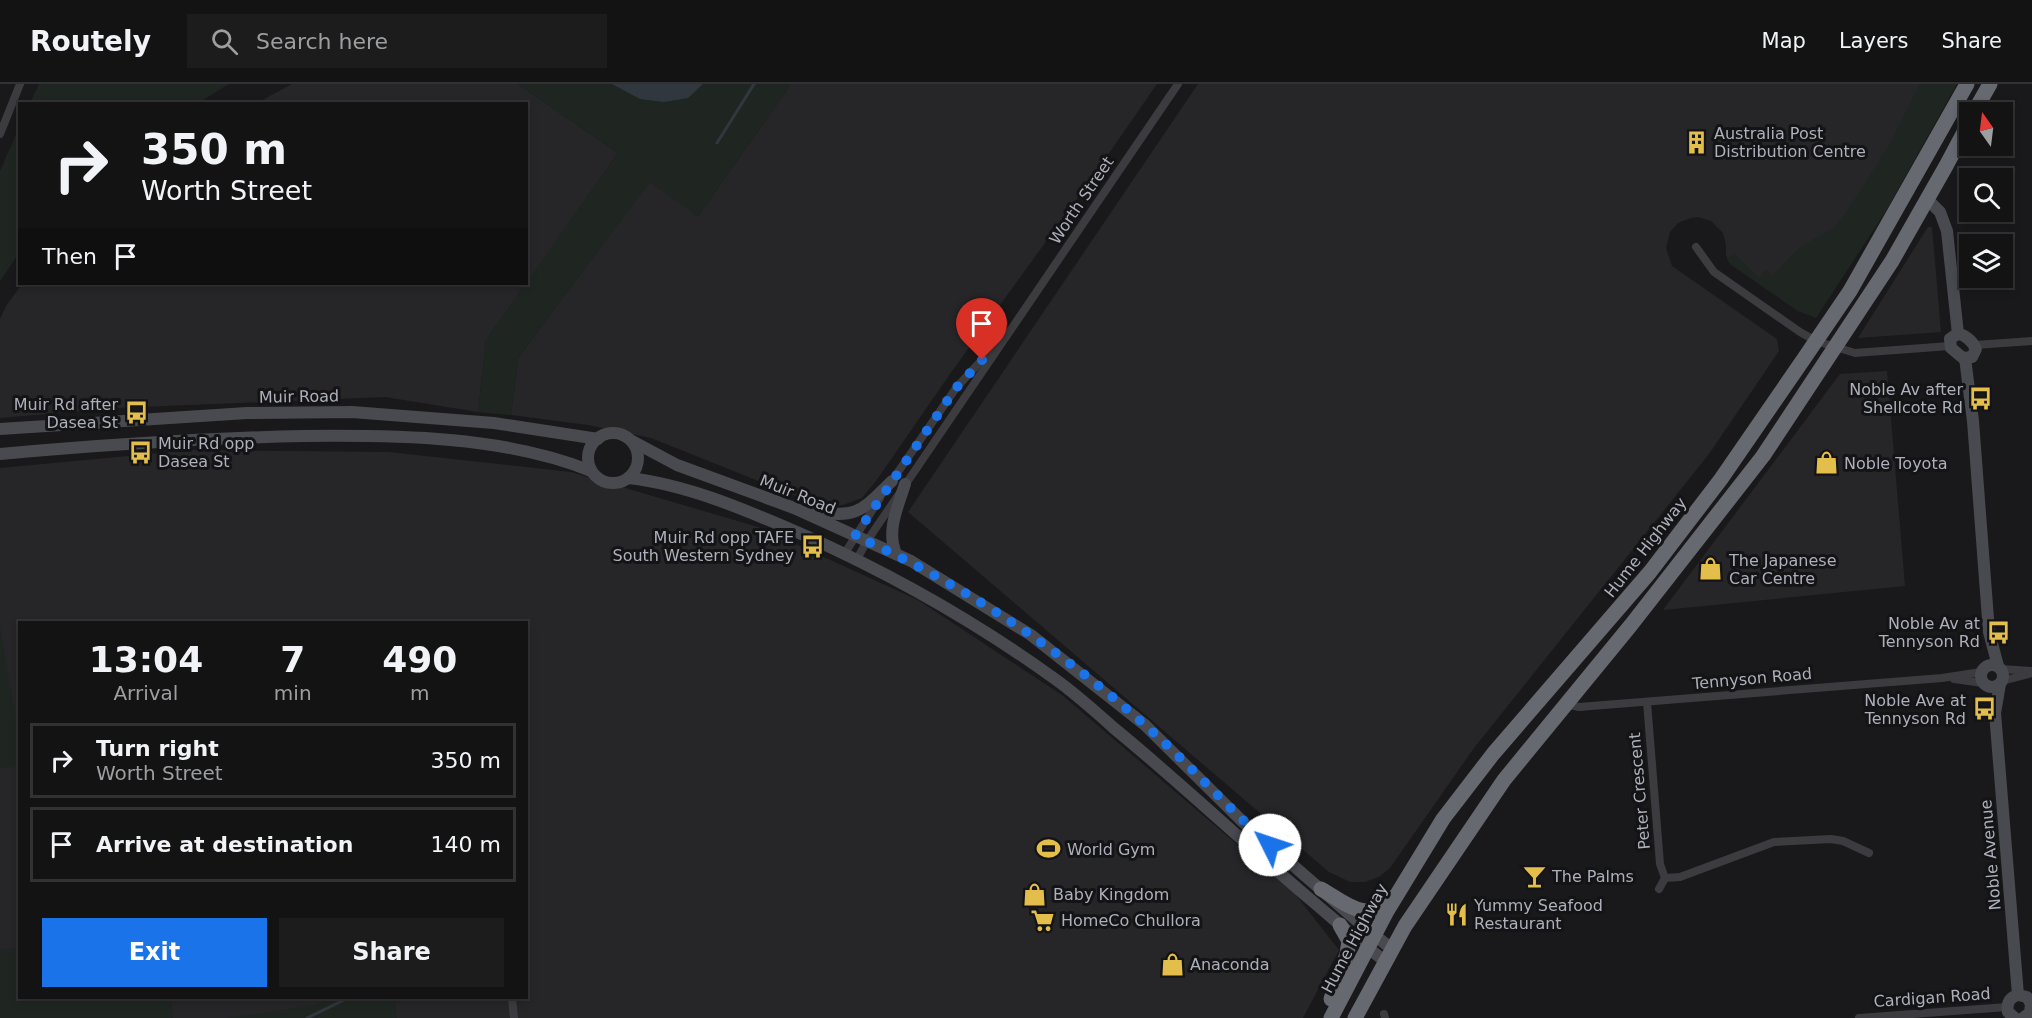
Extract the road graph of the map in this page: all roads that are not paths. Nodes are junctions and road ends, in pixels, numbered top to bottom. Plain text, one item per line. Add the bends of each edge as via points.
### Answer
1 (20, 84) edge
2 (1178, 84) edge
3 (1967, 84) edge
4 (1990, 84) edge
5 (1980, 102) edge
6 (0, 134) edge
7 (1959, 141) edge
8 (1927, 199) junction
9 (1696, 247) dead end
10 (1008, 332) junction
11 (1958, 334) junction
12 (2032, 340) edge
13 (1816, 341) junction
14 (1974, 345) junction
15 (1950, 346) junction
16 (1834, 348) junction
17 (1965, 358) junction
18 (0, 429) edge
19 (598, 439) junction
20 (632, 441) junction
21 (0, 454) edge
22 (591, 471) junction
23 (628, 478) junction
24 (892, 481) junction
25 (905, 484) junction
26 (794, 508) junction
27 (861, 538) junction
28 (845, 554) junction
29 (896, 554) junction
30 (857, 559) junction
31 (1989, 632) junction
32 (2032, 672) edge
33 (2000, 675) junction
34 (1983, 677) junction
35 (1647, 702) junction
36 (1565, 704) junction
37 (1995, 713) junction
38 (1869, 853) dead end
39 (1665, 878) junction
40 (1407, 879) junction
41 (1321, 889) junction
42 (1659, 889) dead end
43 (1340, 925) junction
44 (1371, 942) junction
45 (1389, 955) junction
46 (2018, 995) junction
47 (512, 999) edge
48 (2032, 1006) edge
49 (2007, 1007) junction
50 (514, 1018) edge
51 (1323, 1018) edge
52 (1331, 1018) edge
53 (1355, 1018) edge
54 (1859, 1018) edge
55 (2016, 1018) edge
56 (2023, 1018) edge

1 - 6 street
2 - 10 street, Worth Street
3 - 13 highway, Hume Highway via 1850,291
4 - 5 highway
7 - 8 highway
8 - 11 street via 1940,212 1947,231
8 - 16 highway via 1892,261
9 - 13 street via 1714,272
10 - 24 street, Worth Street via 956,388
10 - 25 street, Worth Street
11 - 14 street
11 - 15 street via 1950,339
12 - 14 street
13 - 16 street
13 - 40 highway, Hume Highway via 1714,488 1650,572 1493,754 1443,819
14 - 17 street via 1975,354
15 - 16 street via 1855,353
15 - 17 street
16 - 36 highway via 1763,456
17 - 31 street, Noble Avenue
18 - 19 street, Muir Road via 247,413 352,412 494,423
19 - 20 street via 611,433
19 - 22 street via 590,450
20 - 23 street via 638,465
20 - 26 street, Muir Road via 677,465
21 - 22 street via 220,437 363,435 496,446 560,458
22 - 23 street via 607,483
23 - 28 street, Muir Road via 649,480 717,501
24 - 26 street via 866,507 852,514
24 - 27 street, Worth Street
25 - 27 street, Worth Street
25 - 29 street via 892,530
26 - 27 street, Muir Road
27 - 28 street, Worth Street
27 - 29 street, Muir Road
27 - 30 street, Worth Street
28 - 30 street, Muir Road
29 - 41 street, Muir Road via 985,605 1069,664 1145,725 1243,822
30 - 43 street, Muir Road via 962,617 1056,680
31 - 33 street, Noble Avenue
31 - 34 street, Noble Avenue
32 - 33 street
33 - 34 street via 1993,687
33 - 34 street via 1990,665
33 - 37 street, Noble Avenue
34 - 35 street, Tennyson Road
34 - 37 street, Noble Avenue
35 - 36 street, Tennyson Road via 1579,707
35 - 39 street, Peter Crescent via 1660,864
36 - 45 highway via 1504,780
37 - 46 street, Noble Avenue
38 - 39 street via 1831,839 1774,842 1680,877
39 - 42 street
40 - 41 highway via 1388,902 1369,912 1357,910
40 - 44 highway, Hume Highway
41 - 44 street, Muir Road
43 - 44 street, Muir Road
43 - 51 highway via 1349,941 1347,954
44 - 45 street, Muir Road
44 - 52 highway, Hume Highway
45 - 53 highway
46 - 48 street via 2027,997
46 - 49 street via 2010,999
47 - 50 street
48 - 56 street
49 - 54 street, Cardigan Road
49 - 55 street

